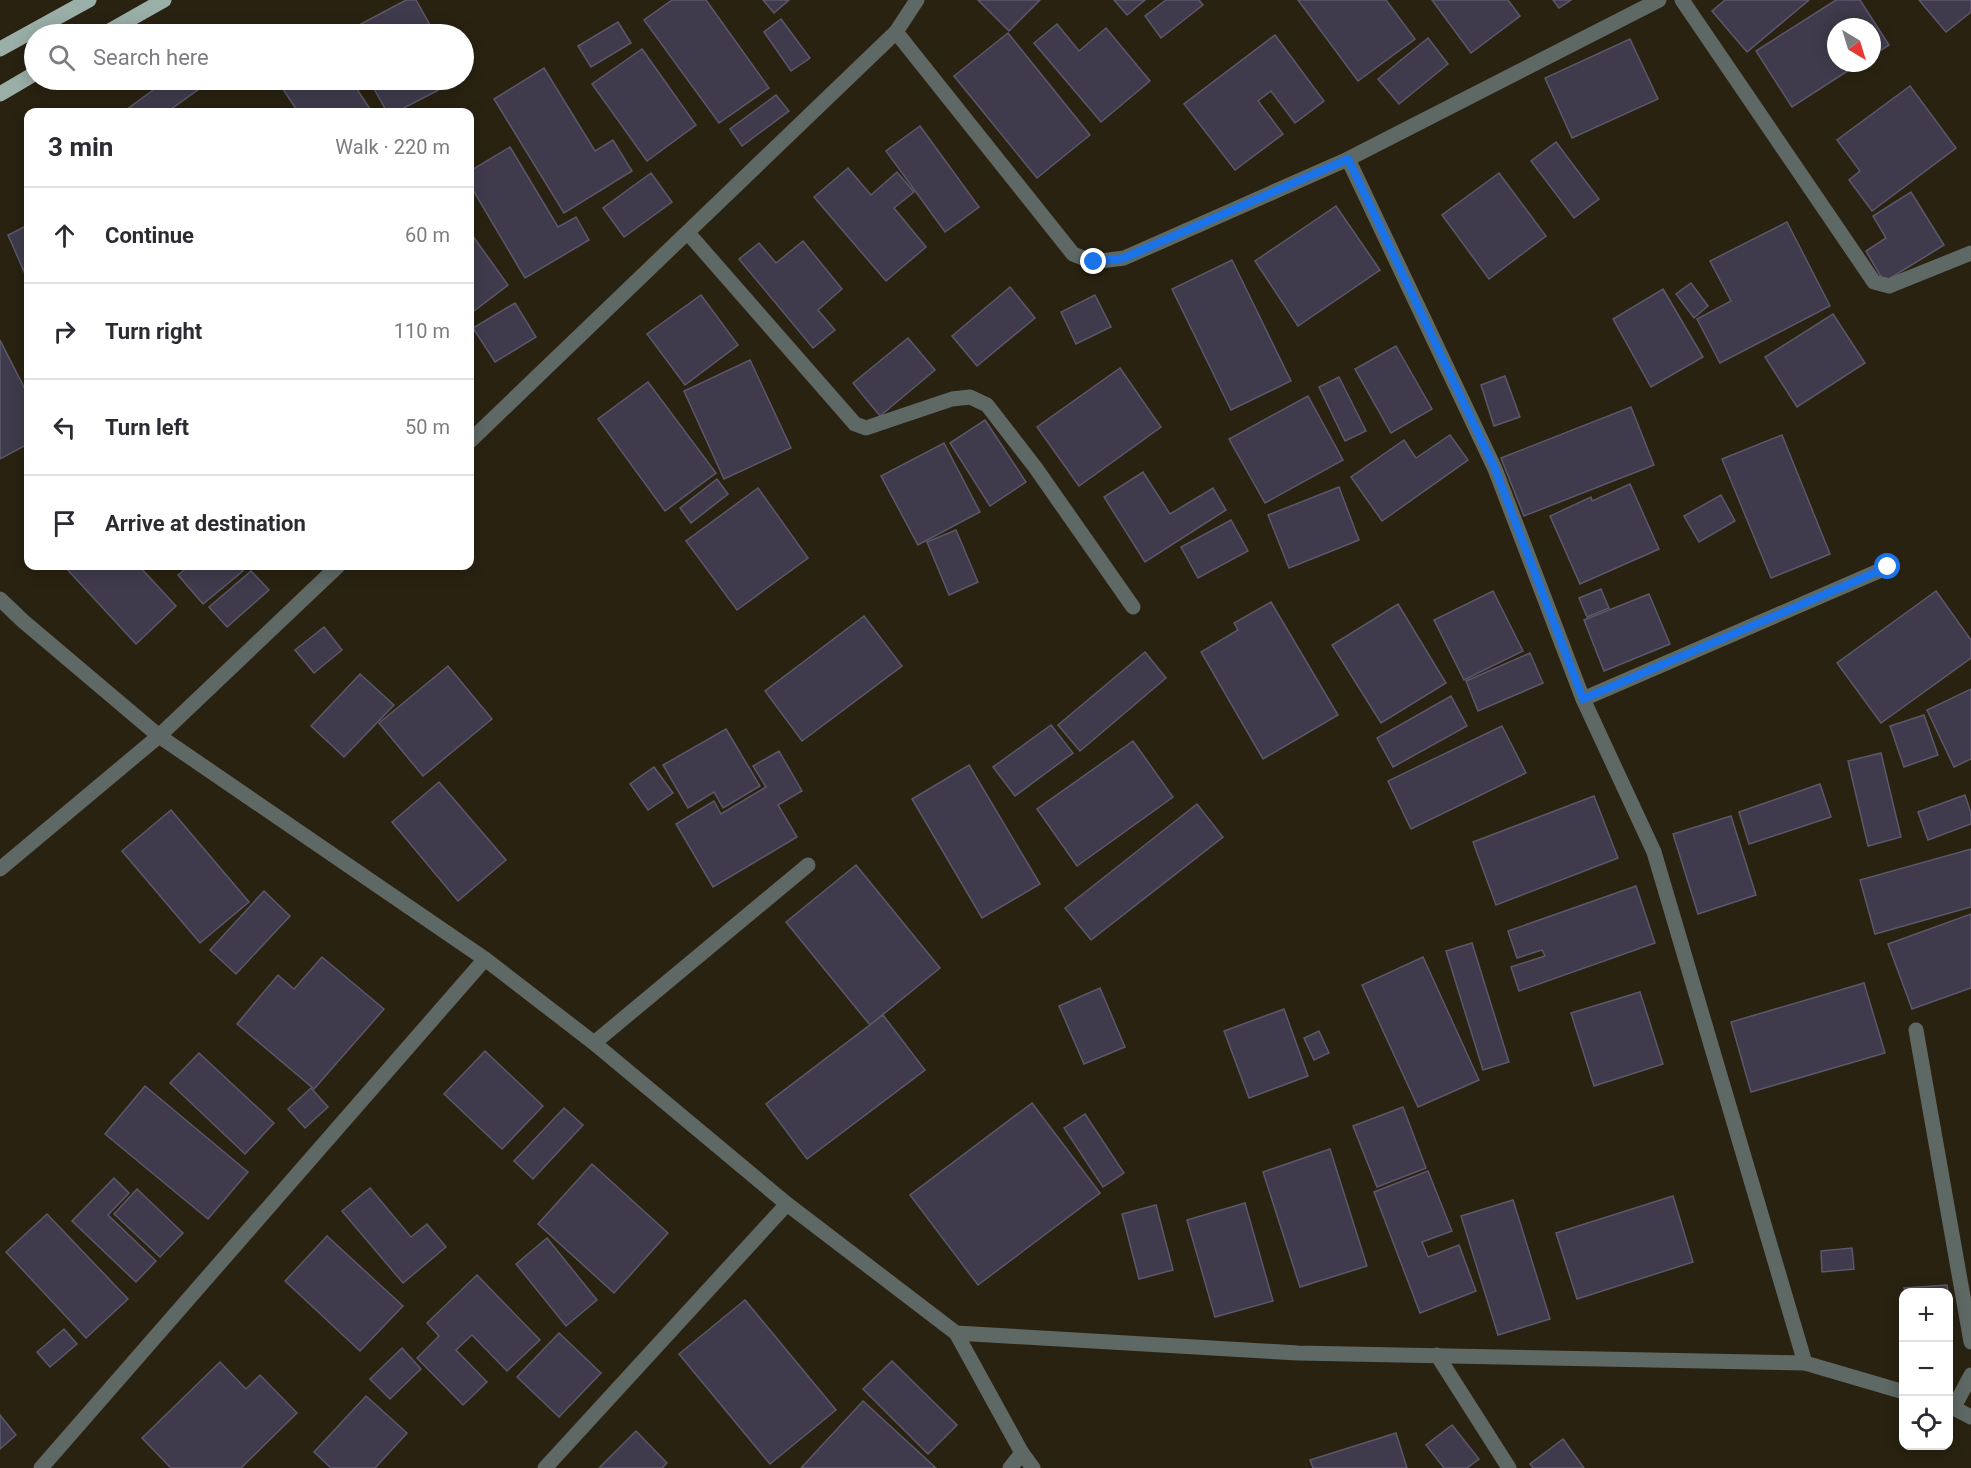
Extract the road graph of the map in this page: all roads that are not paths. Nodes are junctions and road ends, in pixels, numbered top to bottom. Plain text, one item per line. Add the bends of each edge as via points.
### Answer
1 (89, 0) edge
2 (164, 0) edge
3 (917, 0) edge
4 (1659, 0) edge
5 (1682, 0) edge
6 (45, 24) edge
7 (122, 24) edge
8 (896, 32) junction
9 (24, 36) edge
10 (0, 49) edge
11 (24, 80) edge
12 (0, 94) edge
13 (1348, 159) junction
14 (688, 233) junction
15 (1971, 253) edge
16 (474, 437) edge
17 (1888, 567) dead end
18 (334, 570) edge
19 (0, 599) edge
20 (1133, 608) dead end
21 (1583, 699) junction
22 (159, 736) junction
23 (808, 865) dead end
24 (0, 869) edge
25 (485, 960) junction
26 (1916, 1030) dead end
27 (594, 1043) junction
28 (787, 1204) junction
29 (956, 1333) junction
30 (1971, 1342) edge
31 (1437, 1355) junction
32 (1805, 1363) junction
33 (1971, 1375) edge
34 (1899, 1391) edge
35 (1953, 1403) edge
36 (1953, 1407) edge
37 (1971, 1417) edge
38 (1023, 1454) junction
39 (41, 1468) edge
40 (545, 1468) edge
41 (1010, 1468) edge
42 (1033, 1468) edge
43 (1509, 1468) edge

1 - 6 main road
2 - 7 main road
3 - 8 street
4 - 13 street
5 - 15 street via 1875,282 1889,286
8 - 13 street via 1073,254 1094,262 1124,258
8 - 14 street
9 - 10 main road
11 - 12 main road
13 - 21 street via 1495,469
14 - 16 street
14 - 20 street via 855,424 866,428 952,399 970,398 987,405
17 - 21 street
18 - 22 street
19 - 22 street
21 - 32 street via 1654,852
22 - 24 street
22 - 25 street
23 - 27 street
25 - 27 street
25 - 39 street
26 - 30 street
27 - 28 street
28 - 29 street
28 - 40 street
29 - 31 street via 1298,1353
29 - 38 street
31 - 32 street
31 - 43 street
32 - 34 street
33 - 35 street
36 - 37 street
38 - 41 street
38 - 42 street

